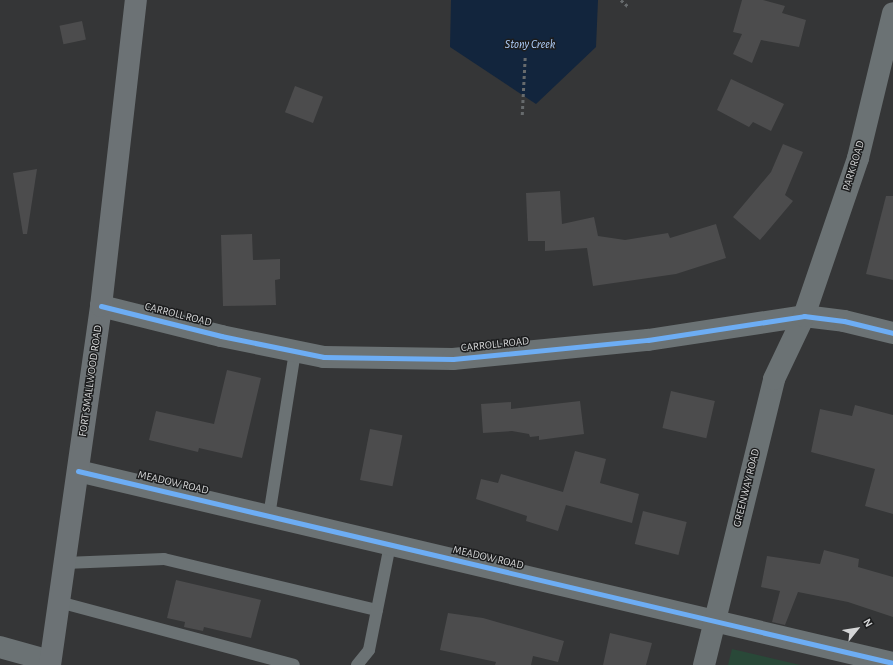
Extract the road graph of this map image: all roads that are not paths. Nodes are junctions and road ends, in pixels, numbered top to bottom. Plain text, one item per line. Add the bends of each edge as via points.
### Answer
1 (136, 0) edge
2 (893, 13) edge
3 (101, 306) junction
4 (804, 316) junction
5 (893, 333) edge
6 (295, 351) junction
7 (78, 471) junction
8 (269, 516) junction
9 (390, 545) junction
10 (65, 563) junction
11 (59, 602) junction
12 (377, 610) junction
13 (714, 622) junction
14 (0, 647) edge
15 (50, 663) edge
16 (893, 663) edge
17 (294, 665) edge
18 (357, 665) edge
19 (704, 665) edge

1 - 3 main road, FORT SMALLWOOD ROAD
2 - 4 street, PARK ROAD via 858,158
3 - 6 street, CARROLL ROAD via 221,336
3 - 7 main road, FORT SMALLWOOD ROAD
4 - 5 street, CARROLL ROAD via 844,321
4 - 6 street, CARROLL ROAD via 648,340 452,359 324,358
4 - 13 street, GREENWAY ROAD via 774,379
6 - 8 lane
7 - 8 street, MEADOW ROAD
7 - 10 main road, FORT SMALLWOOD ROAD
8 - 9 street, MEADOW ROAD
9 - 12 lane
9 - 13 street, MEADOW ROAD
10 - 11 main road, FORT SMALLWOOD ROAD
10 - 12 lane via 164,558
11 - 15 main road, FORT SMALLWOOD ROAD
11 - 17 lane
12 - 18 lane via 369,650
13 - 16 street, MEADOW ROAD
13 - 19 street, GREENWAY ROAD
14 - 15 street

